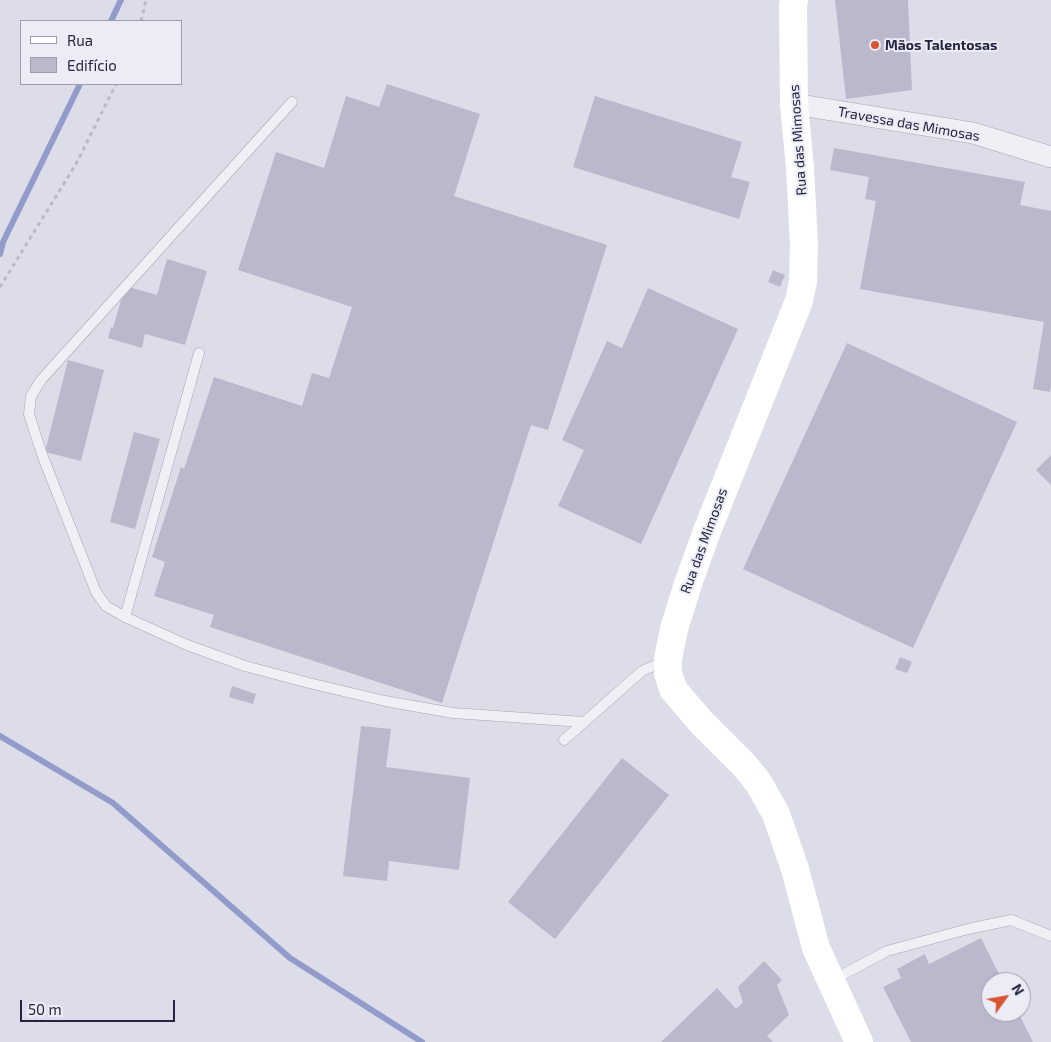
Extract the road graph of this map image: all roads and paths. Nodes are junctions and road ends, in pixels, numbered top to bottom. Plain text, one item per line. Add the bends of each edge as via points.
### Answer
1 (146, 0) edge
2 (794, 0) edge
3 (141, 20) edge
4 (116, 85) edge
5 (292, 102) dead end
6 (794, 104) junction
7 (1051, 157) edge
8 (0, 287) edge
9 (199, 353) dead end
10 (125, 617) junction
11 (668, 659) junction
12 (584, 722) junction
13 (564, 740) dead end
14 (1051, 936) edge
15 (831, 981) junction
16 (859, 1042) edge

1 - 3 path
2 - 6 street, Rua das Mimosas
4 - 8 path via 76,164
5 - 10 lane via 40,380 31,396 30,414 34,430 96,592 106,606
6 - 7 street, Travessa das Mimosas via 973,133
6 - 11 street, Rua das Mimosas via 804,244 799,301 707,531 674,629
9 - 10 lane
10 - 12 lane via 187,645 309,684 453,713
11 - 12 lane via 642,671
11 - 15 street, Rua das Mimosas via 673,689 744,765 776,814 816,948
12 - 13 lane
14 - 15 lane via 1011,920 887,951
15 - 16 street, Rua das Mimosas

